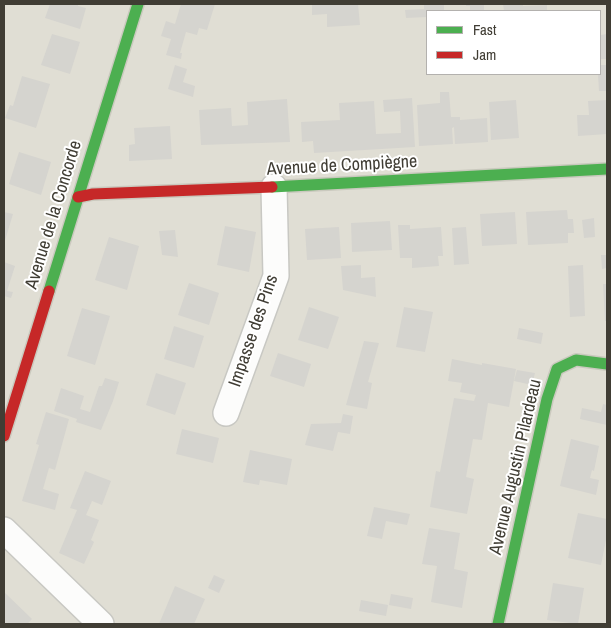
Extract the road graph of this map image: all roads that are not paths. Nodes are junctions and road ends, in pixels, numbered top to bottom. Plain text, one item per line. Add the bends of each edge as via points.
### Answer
1 (138, 4) edge
2 (607, 169) edge
3 (274, 187) junction
4 (78, 197) junction
5 (607, 364) edge
6 (226, 413) dead end
7 (4, 436) edge
8 (4, 530) edge
9 (101, 624) edge
10 (498, 624) edge

1 - 4 street, Avenue de la Concorde
2 - 3 street, Avenue de Compiègne
3 - 4 street, Avenue de Compiègne
3 - 6 street, Impasse des Pins via 276,276
4 - 7 street, Avenue de la Concorde
5 - 10 street, Avenue Augustin Pilardeau via 576,360 557,369 547,399
8 - 9 street

